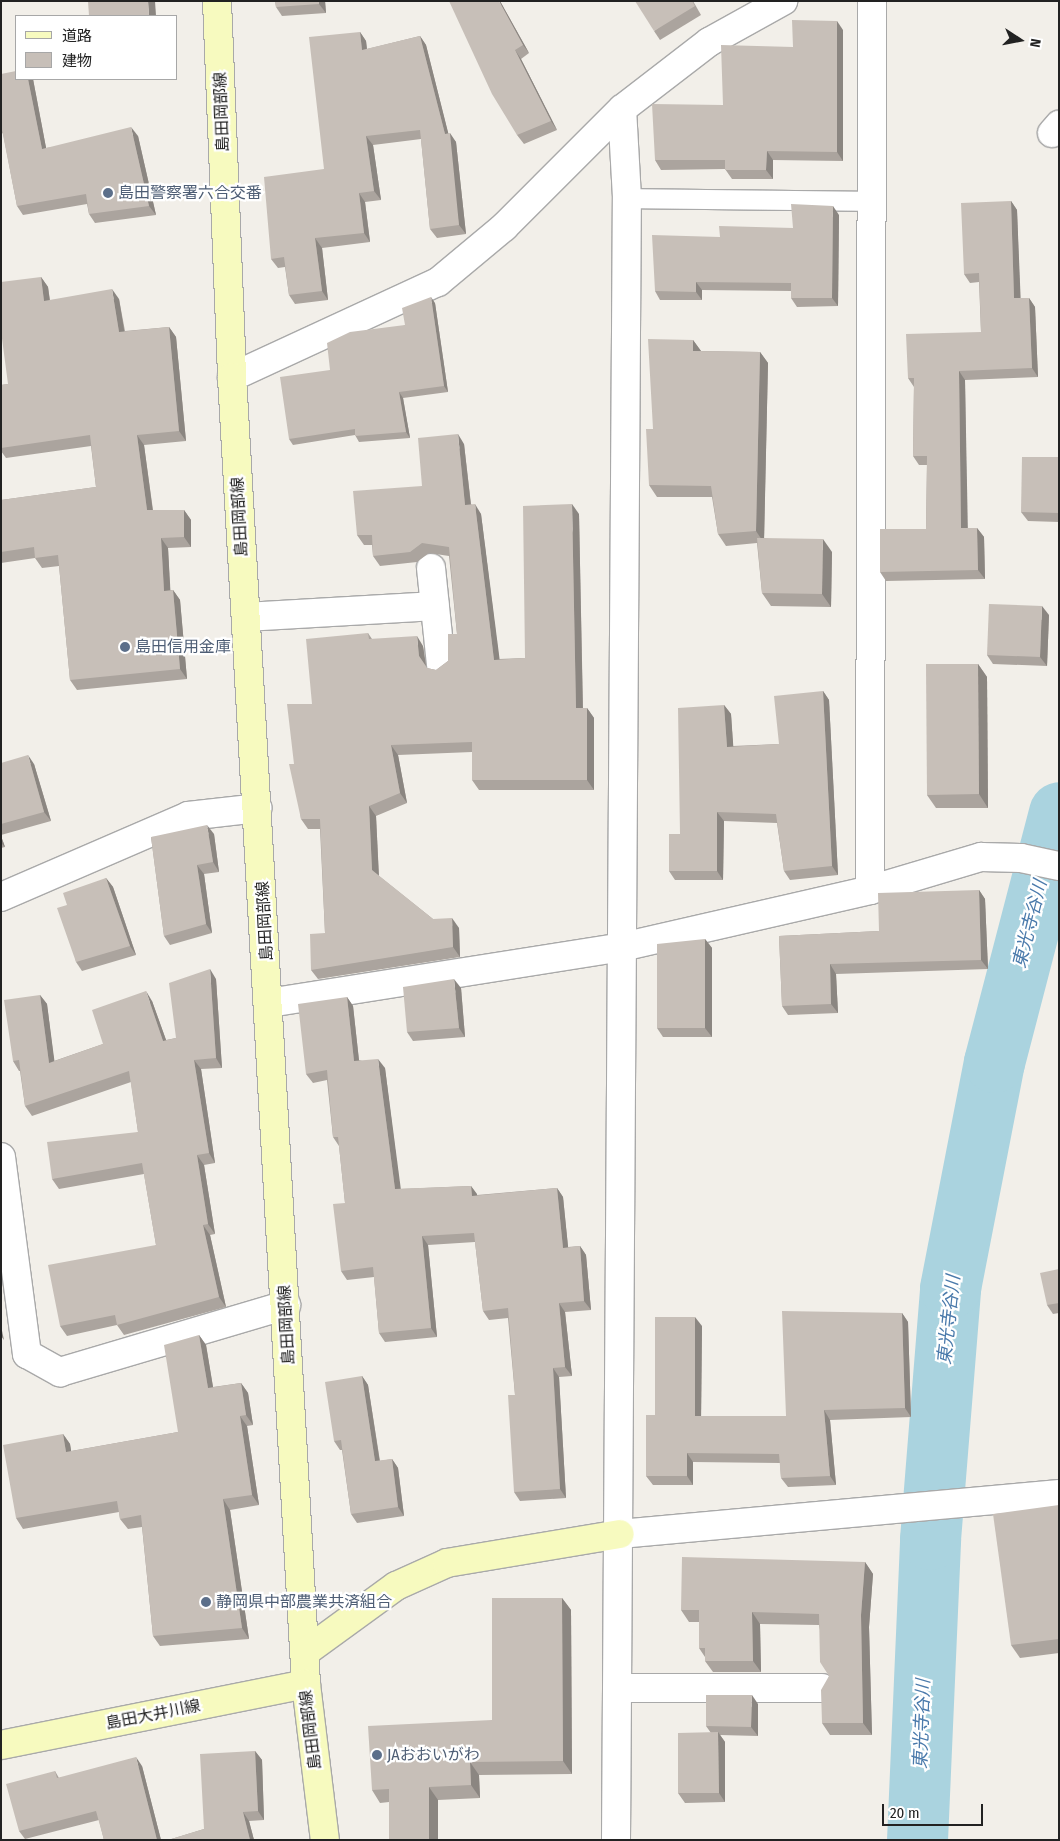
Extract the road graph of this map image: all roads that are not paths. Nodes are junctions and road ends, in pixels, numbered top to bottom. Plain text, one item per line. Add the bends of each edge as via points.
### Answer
1 (218, 1) edge
2 (783, 1) edge
3 (872, 1) edge
4 (622, 109) junction
5 (627, 198) junction
6 (872, 201) junction
7 (232, 377) junction
8 (431, 568) dead end
9 (435, 606) junction
10 (246, 617) junction
11 (441, 664) edge
12 (258, 808) junction
13 (1059, 866) edge
14 (870, 890) junction
15 (1, 897) edge
16 (622, 947) junction
17 (270, 1003) junction
18 (1, 1157) edge
19 (286, 1305) junction
20 (1059, 1494) edge
21 (620, 1534) junction
22 (304, 1653) junction
23 (306, 1684) junction
24 (618, 1688) junction
25 (822, 1688) edge
26 (1, 1745) edge
27 (325, 1840) edge
28 (616, 1840) edge

1 - 7 main road, 島田岡部線
2 - 4 street via 710,42
3 - 6 street
4 - 5 street
4 - 7 street via 504,227 438,282
5 - 6 lane
5 - 16 street
6 - 14 street
7 - 10 main road, 島田岡部線
8 - 9 street
9 - 10 street
9 - 11 street
10 - 12 main road, 島田岡部線
12 - 15 street via 188,816
12 - 17 main road, 島田岡部線
13 - 14 street via 1021,858 981,857
14 - 16 street
16 - 17 street
16 - 21 street
17 - 19 main road, 島田岡部線
18 - 19 street via 27,1354 60,1372
19 - 22 main road, 島田岡部線
20 - 21 street
21 - 22 main road via 447,1563 396,1586
21 - 24 street
22 - 23 main road, 島田岡部線
23 - 26 main road, 島田大井川線
23 - 27 main road, 島田岡部線
24 - 25 street
24 - 28 street

